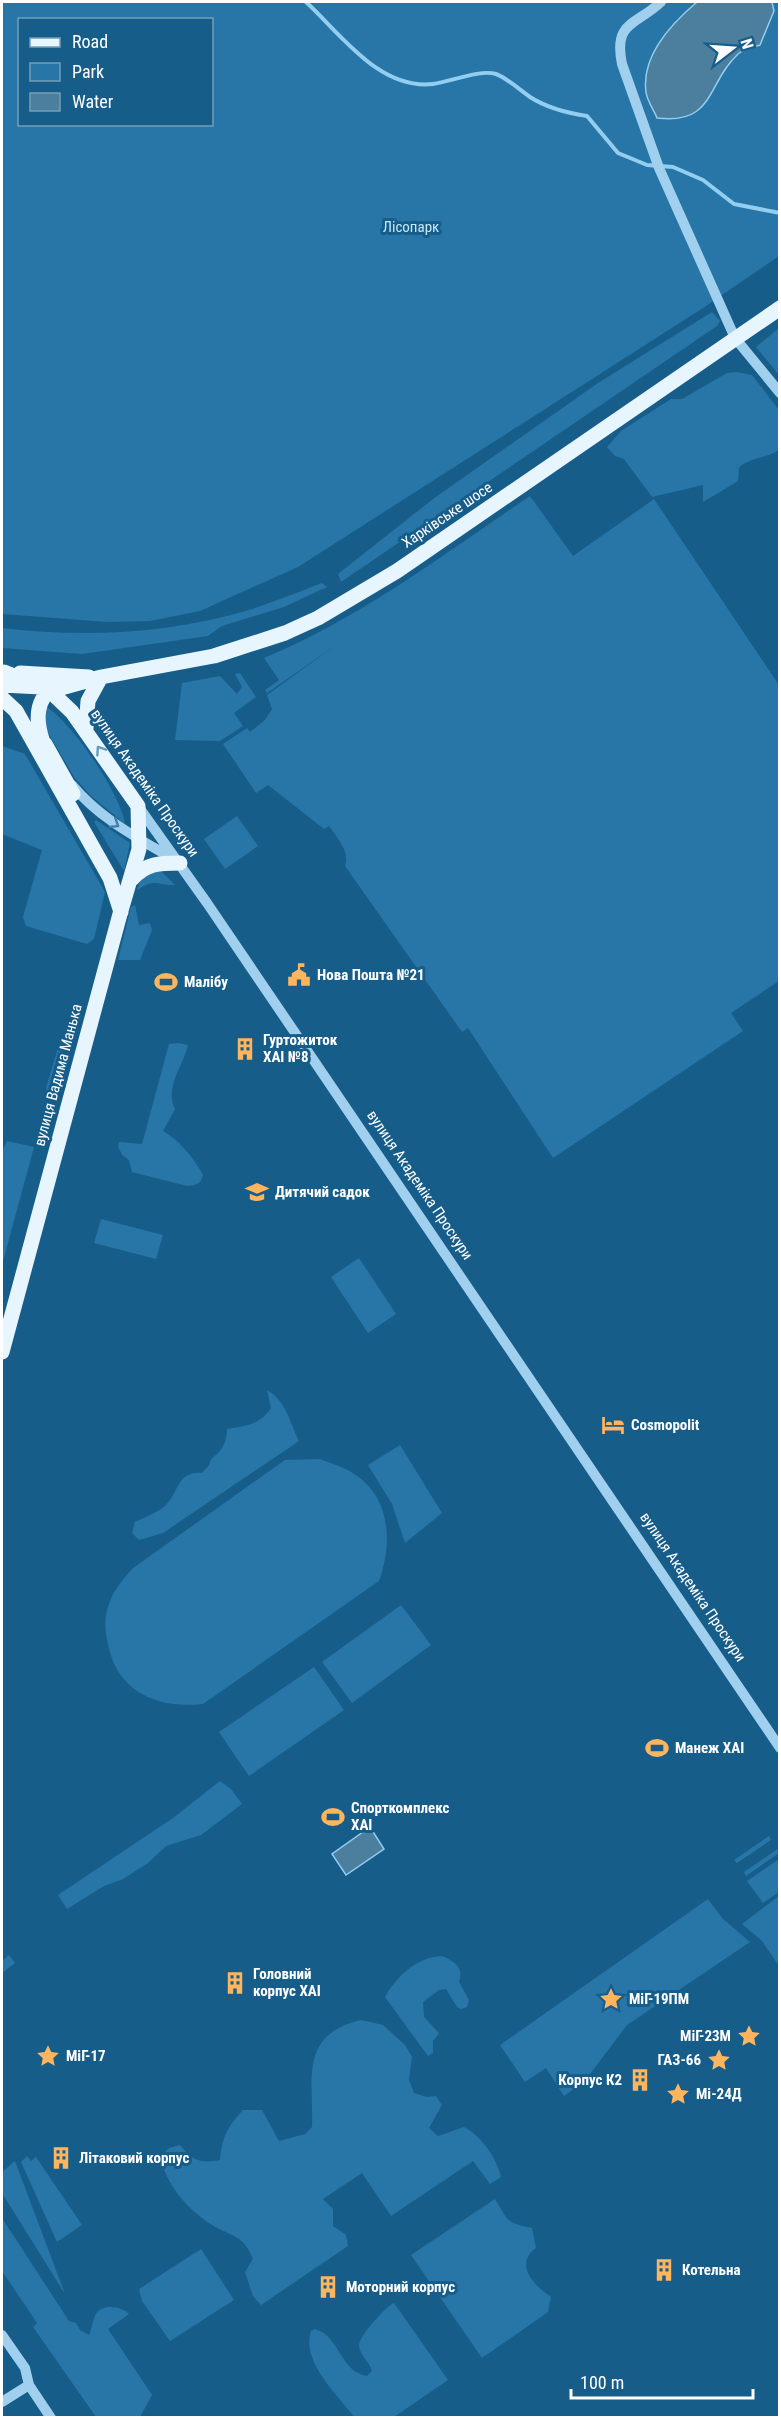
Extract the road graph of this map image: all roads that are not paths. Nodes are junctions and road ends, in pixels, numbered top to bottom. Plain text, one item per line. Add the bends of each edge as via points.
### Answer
1 (661, 2) edge
2 (780, 308) edge
3 (735, 338) junction
4 (780, 393) edge
5 (2, 676) edge
6 (93, 677) junction
7 (49, 690) junction
8 (6, 701) edge
9 (86, 728) junction
10 (42, 740) junction
11 (64, 776) junction
12 (138, 806) junction
13 (140, 839) junction
14 (180, 863) junction
15 (132, 879) junction
16 (121, 912) junction
17 (2, 1352) edge
18 (780, 1748) edge
19 (2, 2335) edge
20 (29, 2385) junction
21 (2, 2402) edge
22 (51, 2418) edge

1 - 3 street via 627,25 618,49 659,168
2 - 3 main road, Харківське шосе
3 - 4 street
3 - 6 main road, Харківське шосе via 416,558 318,618 214,656
5 - 6 main road, Харківське шосе
5 - 7 main road, Харківське шосе
6 - 7 main road, Харківське шосе
6 - 9 main road
7 - 9 main road, вулиця Академіка Проскури
7 - 10 main road via 37,720
8 - 10 main road
8 - 16 main road via 101,861
12 -> 9 main road, вулиця Академіка Проскури
10 - 11 main road
11 -> 13 street via 88,804
11 - 16 main road via 116,874
12 - 13 main road, вулиця Вадима Манька
12 - 14 street, вулиця Академіка Проскури
13 - 14 street
13 - 15 main road, вулиця Вадима Манька
14 - 15 main road via 152,864
14 - 18 street, вулиця Академіка Проскури
15 - 16 main road, вулиця Вадима Манька
16 - 17 main road, вулиця Вадима Манька
19 - 20 street via 25,2368
20 - 21 street
20 - 22 street

